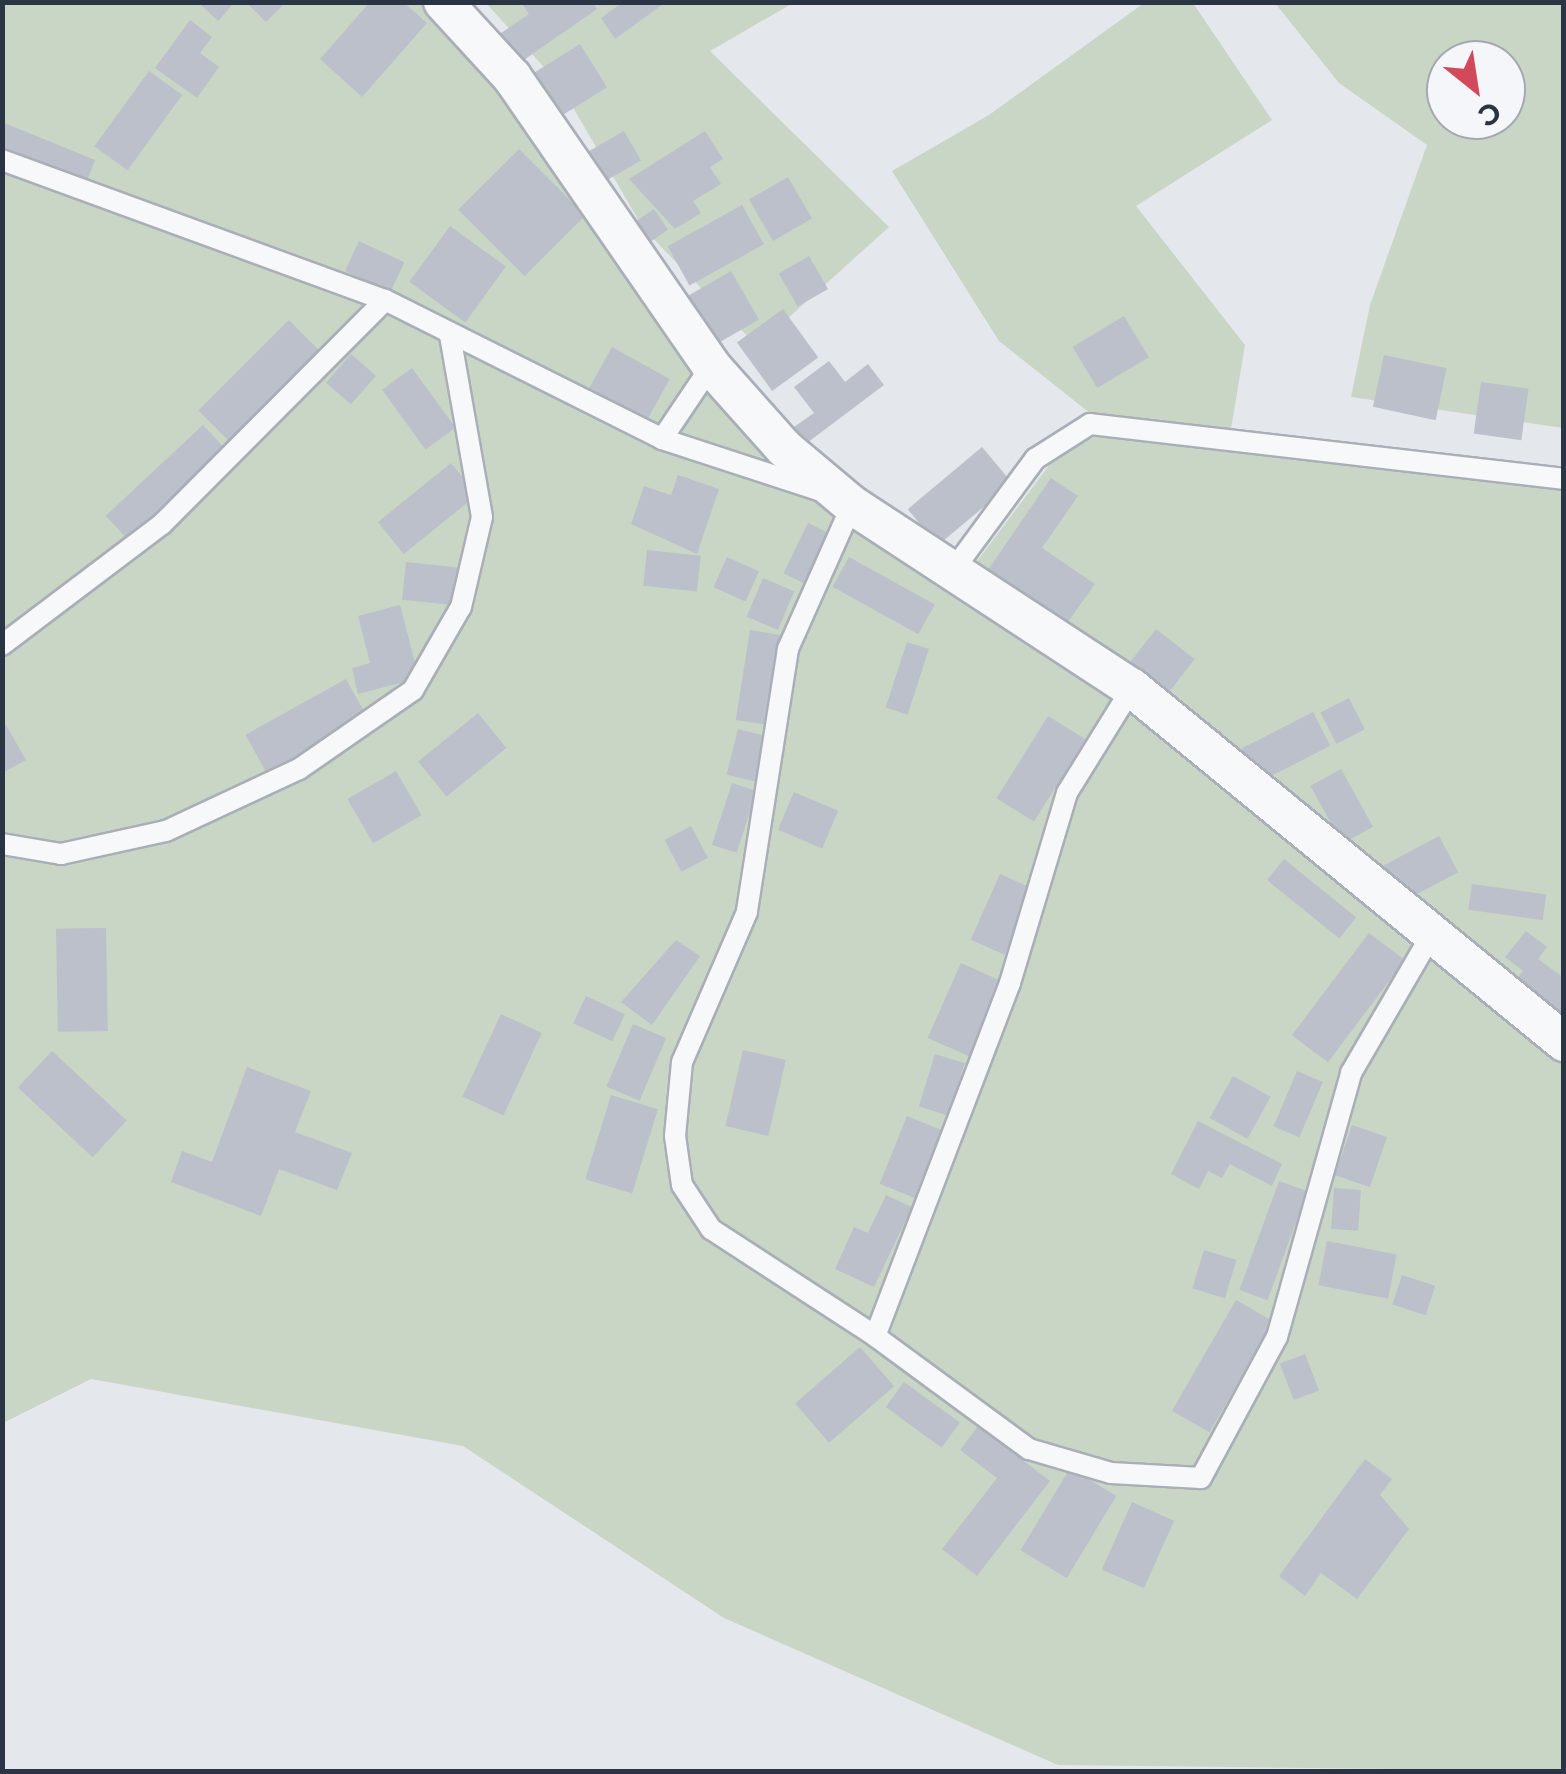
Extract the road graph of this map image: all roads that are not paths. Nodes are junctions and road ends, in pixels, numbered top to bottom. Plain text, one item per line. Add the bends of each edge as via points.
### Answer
1 (443, 2) edge
2 (2, 160) edge
3 (385, 300) junction
4 (450, 334) junction
5 (711, 366) junction
6 (662, 439) junction
7 (1564, 479) edge
8 (846, 501) junction
9 (951, 573) junction
10 (2, 645) edge
11 (1132, 688) junction
12 (2, 844) edge
13 (1433, 932) junction
14 (1564, 1042) edge
15 (875, 1336) junction

1 - 5 street via 512,77
2 - 3 lane
3 - 4 lane
3 - 10 lane via 162,524
4 - 6 lane
4 - 12 lane via 482,517 462,607 413,690 299,769 166,831 60,854
5 - 6 lane
5 - 8 street
6 - 8 lane
7 - 9 lane via 1101,423 1035,459
8 - 9 street
8 - 15 lane via 788,649 750,898 682,1062 675,1136 682,1186 702,1221
9 - 11 street
11 - 13 street
11 - 15 lane via 1066,793 1010,983
13 - 14 street
13 - 15 lane via 1351,1073 1276,1337 1201,1478 1112,1472 1029,1449

